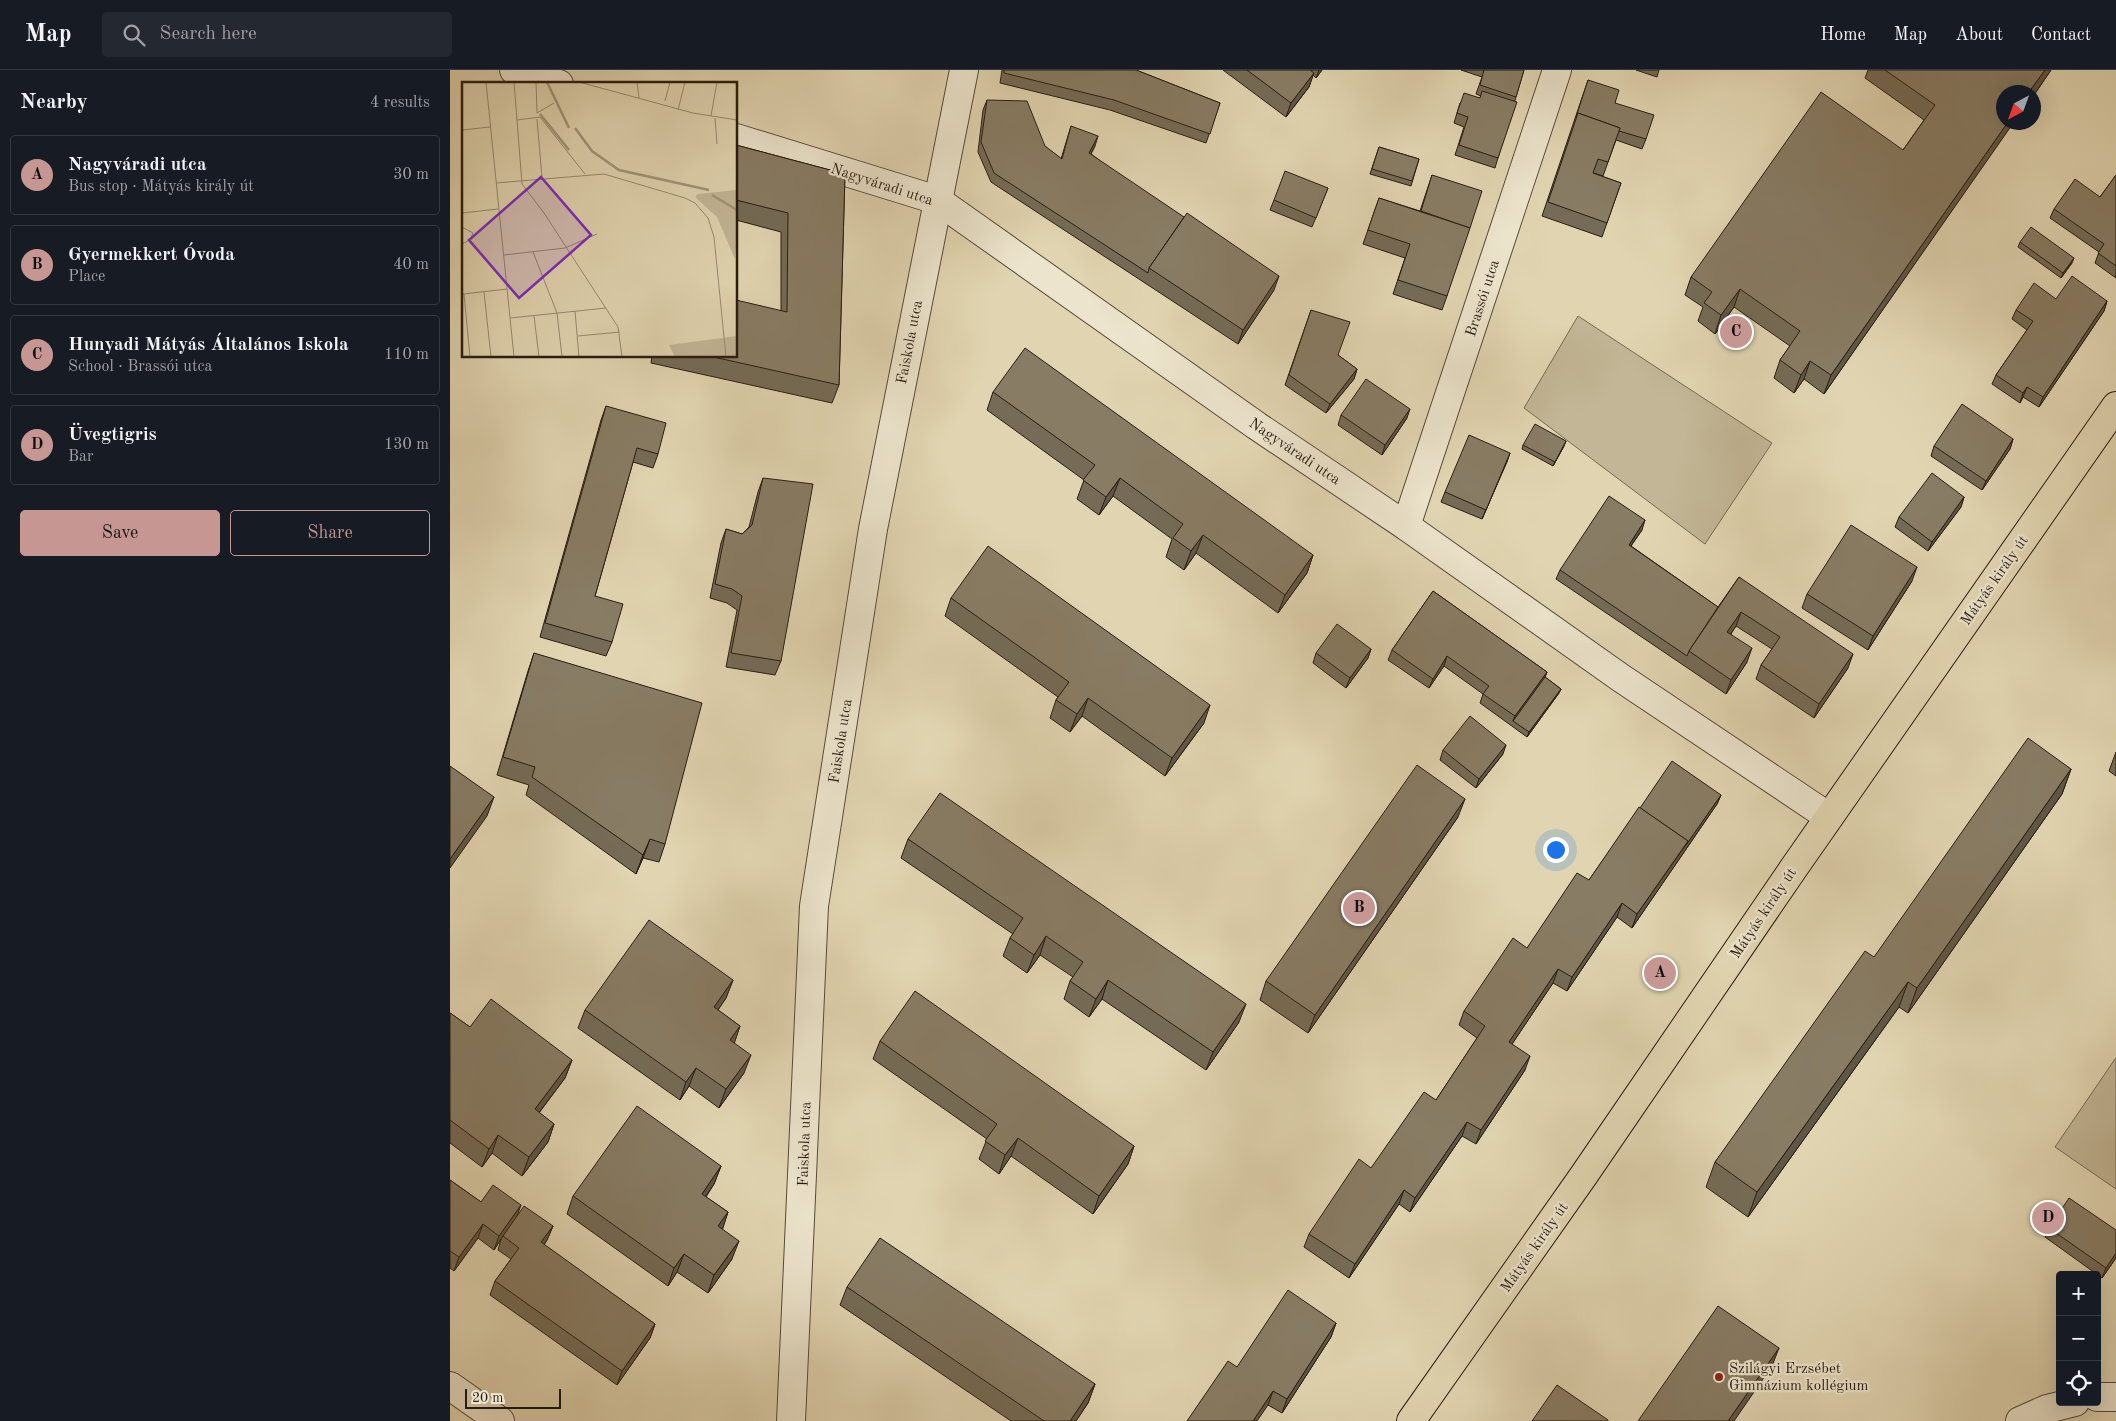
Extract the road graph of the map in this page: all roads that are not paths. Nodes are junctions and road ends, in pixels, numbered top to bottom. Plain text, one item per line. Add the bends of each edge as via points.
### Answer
1 (514, 70) edge
2 (964, 70) edge
3 (1557, 70) edge
4 (553, 82) edge
5 (738, 139) edge
6 (937, 200) junction
7 (2116, 406) edge
8 (1406, 526) junction
9 (1829, 817) junction
10 (450, 1386) edge
11 (2101, 1397) edge
12 (2116, 1397) edge
13 (2059, 1406) edge
14 (500, 1421) edge
15 (791, 1421) edge
16 (1412, 1421) edge
17 (2020, 1421) edge

1 - 4 street
2 - 6 street, Faiskola utca
3 - 8 street, Brassói utca
5 - 6 street, Nagyváradi utca
6 - 8 street, Nagyváradi utca via 1257,426
6 - 15 street, Faiskola utca via 873,528 814,906
7 - 9 main road, Mátyás király út
8 - 9 street, Nagyváradi utca via 1621,678
9 - 16 main road, Mátyás király út
10 - 14 street
11 - 12 street
13 - 17 street

